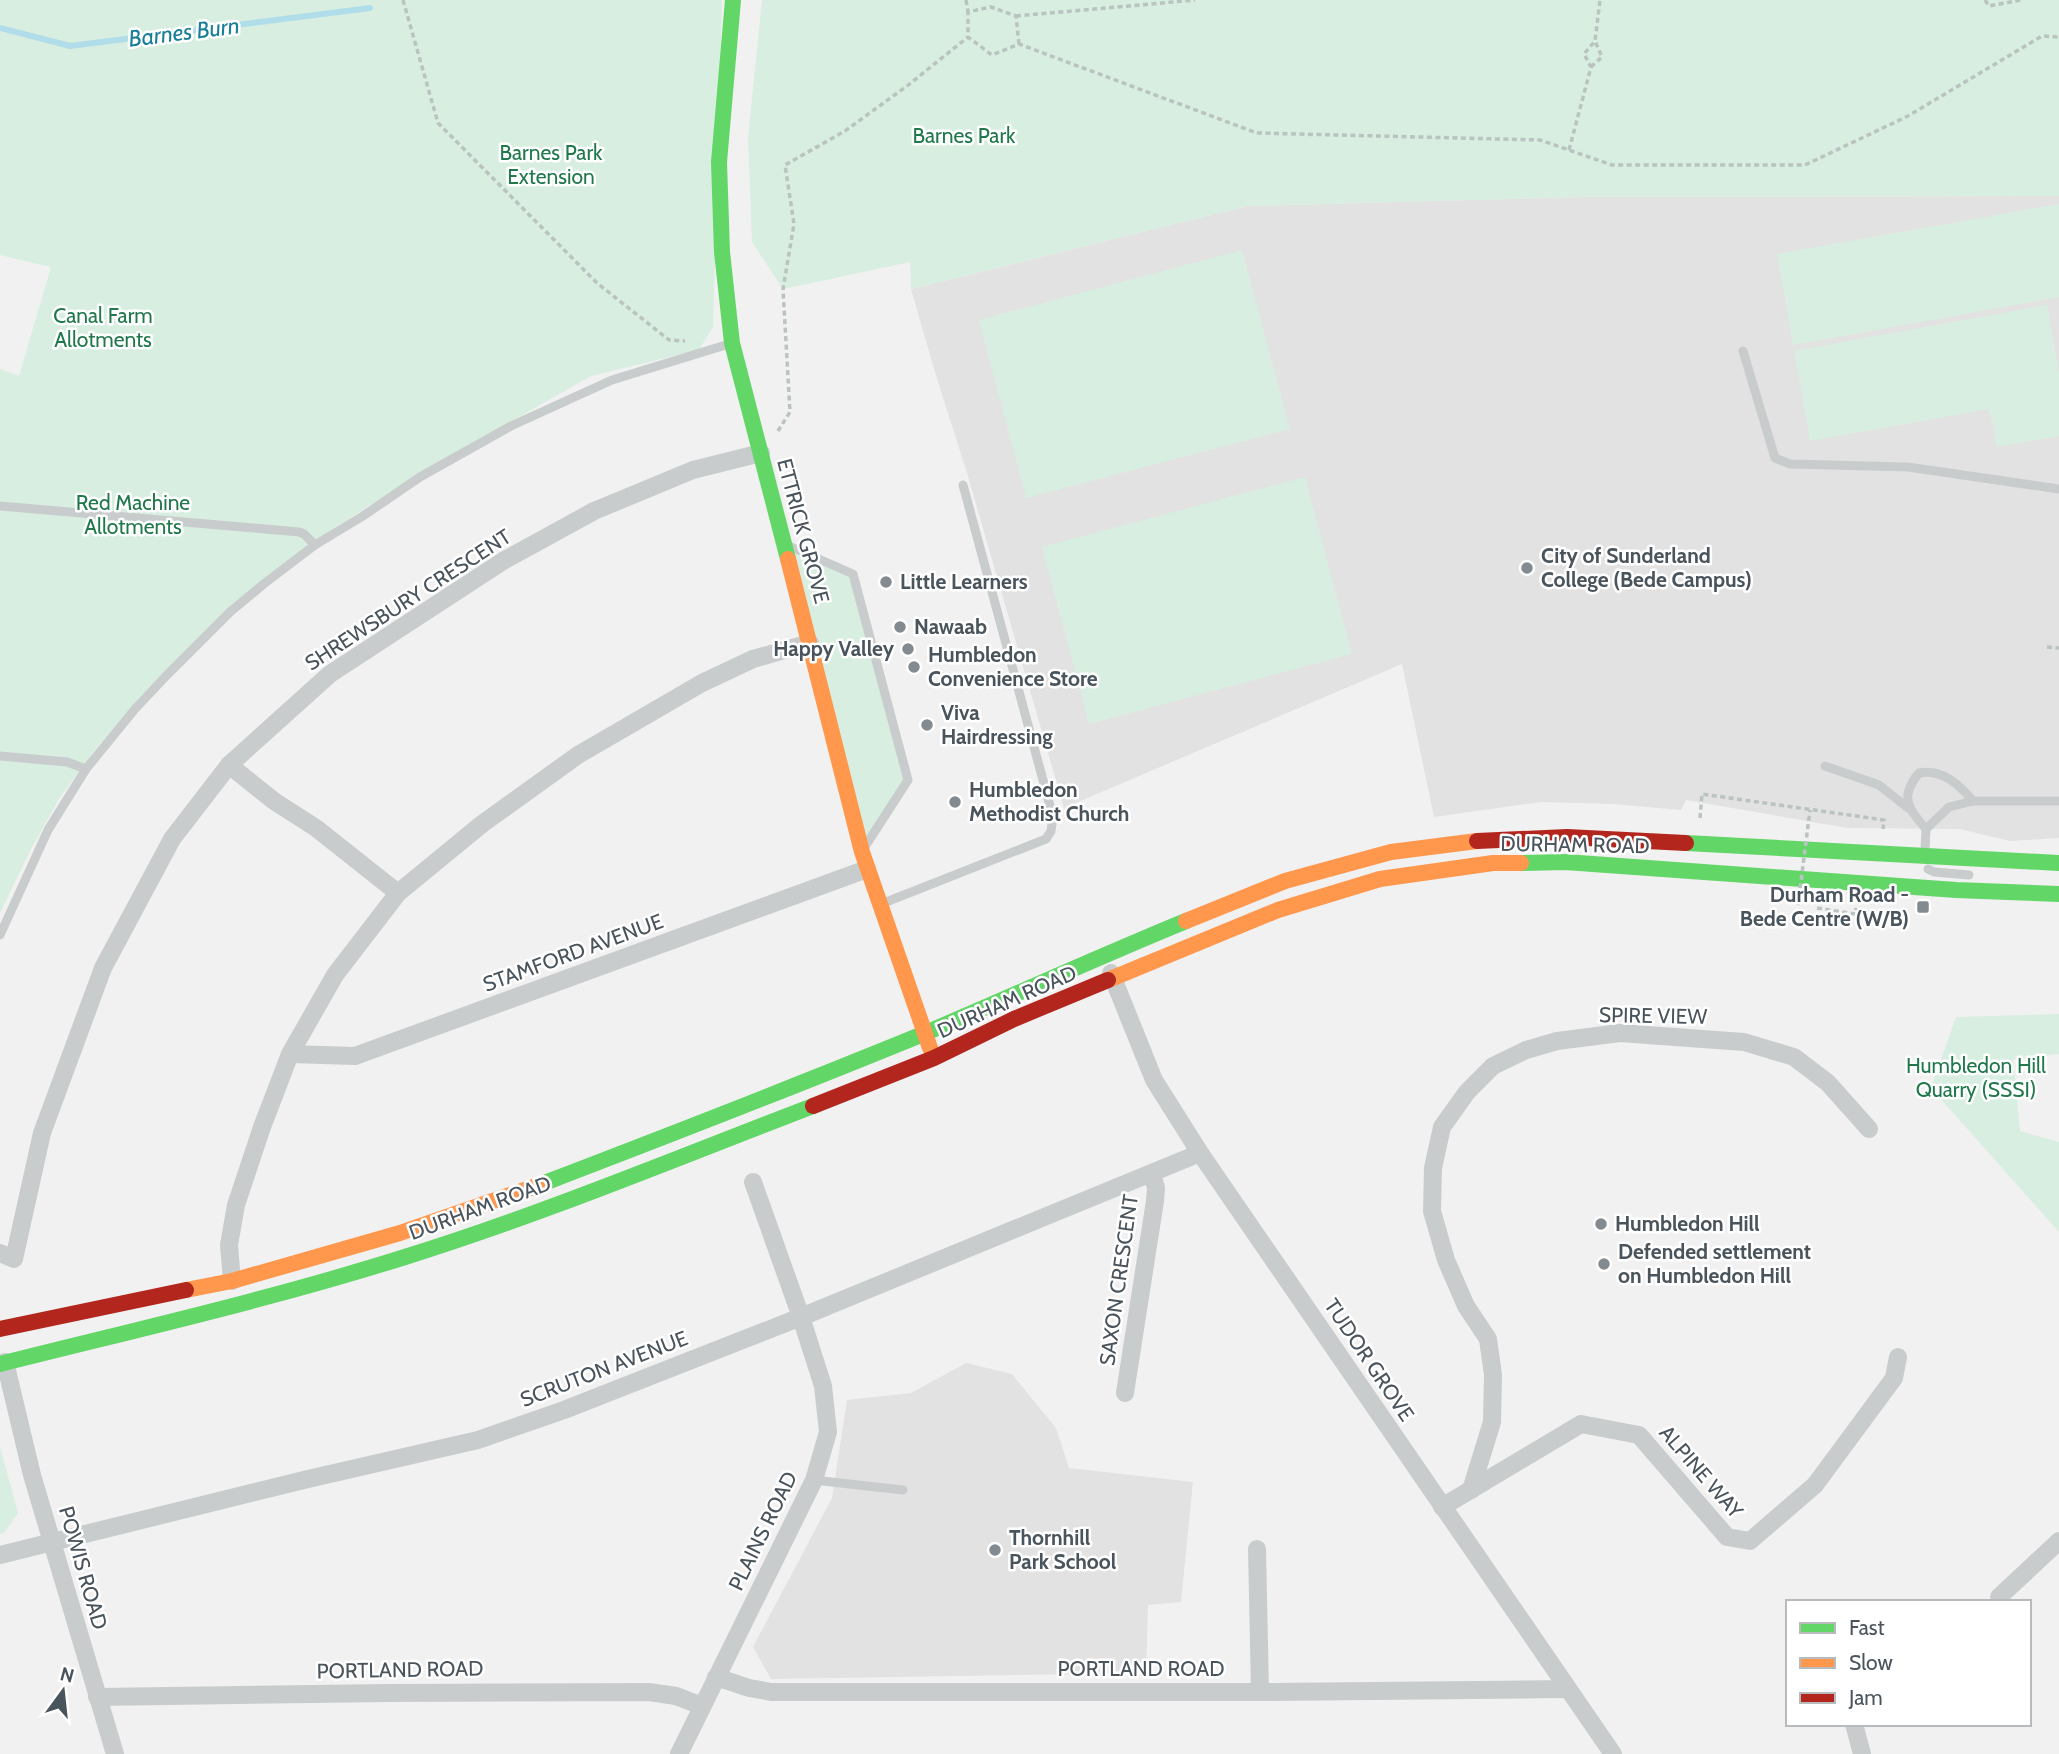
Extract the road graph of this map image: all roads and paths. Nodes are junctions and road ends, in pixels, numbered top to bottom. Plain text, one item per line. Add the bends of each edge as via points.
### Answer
1 (403, 0) edge
2 (733, 0) edge
3 (966, 0) edge
4 (1195, 0) edge
5 (1600, 0) edge
6 (1985, 0) edge
7 (2021, 0) edge
8 (968, 12) junction
9 (1016, 16) junction
10 (968, 37) junction
11 (2059, 37) edge
12 (1595, 41) junction
13 (1018, 44) junction
14 (1591, 67) junction
15 (1569, 150) junction
16 (694, 341) dead end
17 (732, 343) junction
18 (1743, 351) dead end
19 (756, 435) junction
20 (761, 453) junction
21 (963, 485) dead end
22 (2059, 489) edge
23 (0, 506) edge
24 (784, 544) junction
25 (315, 545) junction
26 (810, 643) junction
27 (2046, 646) dead end
28 (2059, 648) edge
29 (0, 755) edge
30 (229, 765) junction
31 (1825, 766) dead end
32 (86, 769) junction
33 (1973, 801) junction
34 (2059, 801) edge
35 (1908, 808) junction
36 (1810, 810) junction
37 (1861, 817) dead end
38 (1926, 829) junction
39 (1697, 844) junction
40 (1925, 857) junction
41 (864, 861) junction
42 (2059, 863) edge
43 (1983, 877) dead end
44 (2020, 880) dead end
45 (398, 893) junction
46 (2052, 895) edge
47 (879, 904) junction
48 (1798, 905) dead end
49 (0, 935) edge
50 (1103, 955) junction
51 (1113, 979) junction
52 (925, 1033) junction
53 (290, 1054) junction
54 (934, 1058) junction
55 (1869, 1129) dead end
56 (1200, 1153) junction
57 (1152, 1173) junction
58 (753, 1181) dead end
59 (0, 1254) edge
60 (232, 1281) junction
61 (801, 1317) junction
62 (0, 1329) edge
63 (0, 1342) edge
64 (1898, 1357) dead end
65 (2, 1363) edge
66 (1125, 1393) dead end
67 (814, 1480) junction
68 (903, 1490) dead end
69 (1471, 1490) junction
70 (1443, 1507) junction
71 (2059, 1541) edge
72 (53, 1542) junction
73 (1257, 1549) dead end
74 (0, 1555) edge
75 (1999, 1597) dead end
76 (716, 1676) junction
77 (1567, 1689) junction
78 (1260, 1692) junction
79 (96, 1697) junction
80 (702, 1706) junction
81 (1855, 1726) edge
82 (115, 1754) edge
83 (679, 1754) edge
84 (1613, 1754) edge
85 (1862, 1754) edge

1 - 16 path via 438,123 597,283 669,340
2 - 17 main road, ETTRICK GROVE via 719,162
3 - 8 path
4 - 9 path
5 - 12 path
6 - 7 path via 1989,6
8 - 9 path via 991,7
8 - 10 path
9 - 13 path
10 - 13 path via 992,55
10 - 19 path via 845,131 785,165 794,224 783,289 790,412 780,430
11 - 15 path via 2042,36 1908,116 1805,165 1612,165
12 - 14 path via 1584,54
12 - 14 path via 1602,57
13 - 15 path via 1257,133 1540,140
14 - 15 path
17 - 19 main road, ETTRICK GROVE
17 - 25 lane via 612,380 511,426 420,477
18 - 22 lane via 1775,458 1790,464 1909,467
19 - 20 main road, ETTRICK GROVE
20 - 24 main road, ETTRICK GROVE
20 - 30 street, SHREWSBURY CRESCENT via 693,470 607,506 503,561 330,674
21 - 47 lane via 1052,824 1046,839
23 - 25 lane via 299,532
24 - 26 main road, ETTRICK GROVE
24 - 41 lane via 853,574 908,780
25 - 32 lane via 230,612 135,709
26 - 41 main road, ETTRICK GROVE
26 - 45 street via 754,659 702,683 578,755 482,824
27 - 28 path
29 - 32 lane via 66,762
30 - 45 street
30 - 59 street, SHREWSBURY CRESCENT via 173,839 103,968 42,1133 14,1259
31 - 35 lane via 1879,785
32 - 49 lane via 48,830
33 - 34 lane
33 - 35 lane via 1943,775 1929,771 1919,773 1910,783
33 - 38 lane via 1949,807
35 - 38 lane
36 - 37 path
36 - 39 path via 1702,794
36 - 48 path, bridge
38 - 40 lane
39 - 40 main road, DURHAM ROAD
39 - 50 main road, DURHAM ROAD via 1567,837 1484,840 1391,852 1285,881
40 - 42 main road, DURHAM ROAD
40 - 43 lane via 1925,868 1934,872
41 - 47 main road, ETTRICK GROVE
41 - 53 street, STAMFORD AVENUE via 355,1056
44 - 46 lane
45 - 53 street via 335,975
46 - 51 main road, DURHAM ROAD via 1577,862 1493,863 1380,879 1278,910
47 - 52 main road, ETTRICK GROVE
50 - 51 street, TUDOR GROVE
50 - 52 main road, DURHAM ROAD
51 - 54 main road, DURHAM ROAD
51 - 56 street, TUDOR GROVE via 1154,1080
52 - 54 main road, ETTRICK GROVE
52 - 60 main road, DURHAM ROAD via 523,1191 400,1233
53 - 60 street via 236,1205 229,1245
54 - 65 main road, DURHAM ROAD via 557,1204 406,1257 260,1300
55 - 69 street, SPIRE VIEW via 1828,1083 1794,1057 1744,1042 1620,1033 1557,1041 1493,1066 1466,1092 1442,1127 1433,1168 1432,1211 1446,1260 1466,1306 1488,1339 1493,1375 1492,1422
56 - 57 street, SCRUTON AVENUE
56 - 70 street, TUDOR GROVE
57 - 61 street, SCRUTON AVENUE
57 - 66 street, SAXON CRESCENT via 1155,1201
58 - 61 street, PLAINS ROAD
60 - 62 main road, DURHAM ROAD
61 - 67 street, PLAINS ROAD via 823,1386 828,1432
61 - 72 street, SCRUTON AVENUE via 478,1440
63 - 65 main road
64 - 69 street, ALPINE WAY via 1894,1378 1815,1485 1750,1541 1727,1537 1639,1435 1581,1424
65 - 72 street, POWIS ROAD
67 - 68 lane
67 - 76 street, PLAINS ROAD
69 - 70 street, ALPINE WAY
70 - 77 street, TUDOR GROVE
71 - 75 street
72 - 74 street, SCRUTON AVENUE
72 - 79 street, POWIS ROAD
73 - 78 street
76 - 78 street, PORTLAND ROAD via 771,1692
76 - 80 street, PLAINS ROAD
77 - 78 street, PORTLAND ROAD
77 - 84 street, TUDOR GROVE
79 - 80 street, PORTLAND ROAD via 649,1692
79 - 82 street, POWIS ROAD
80 - 83 street, PLAINS ROAD
81 - 85 street

